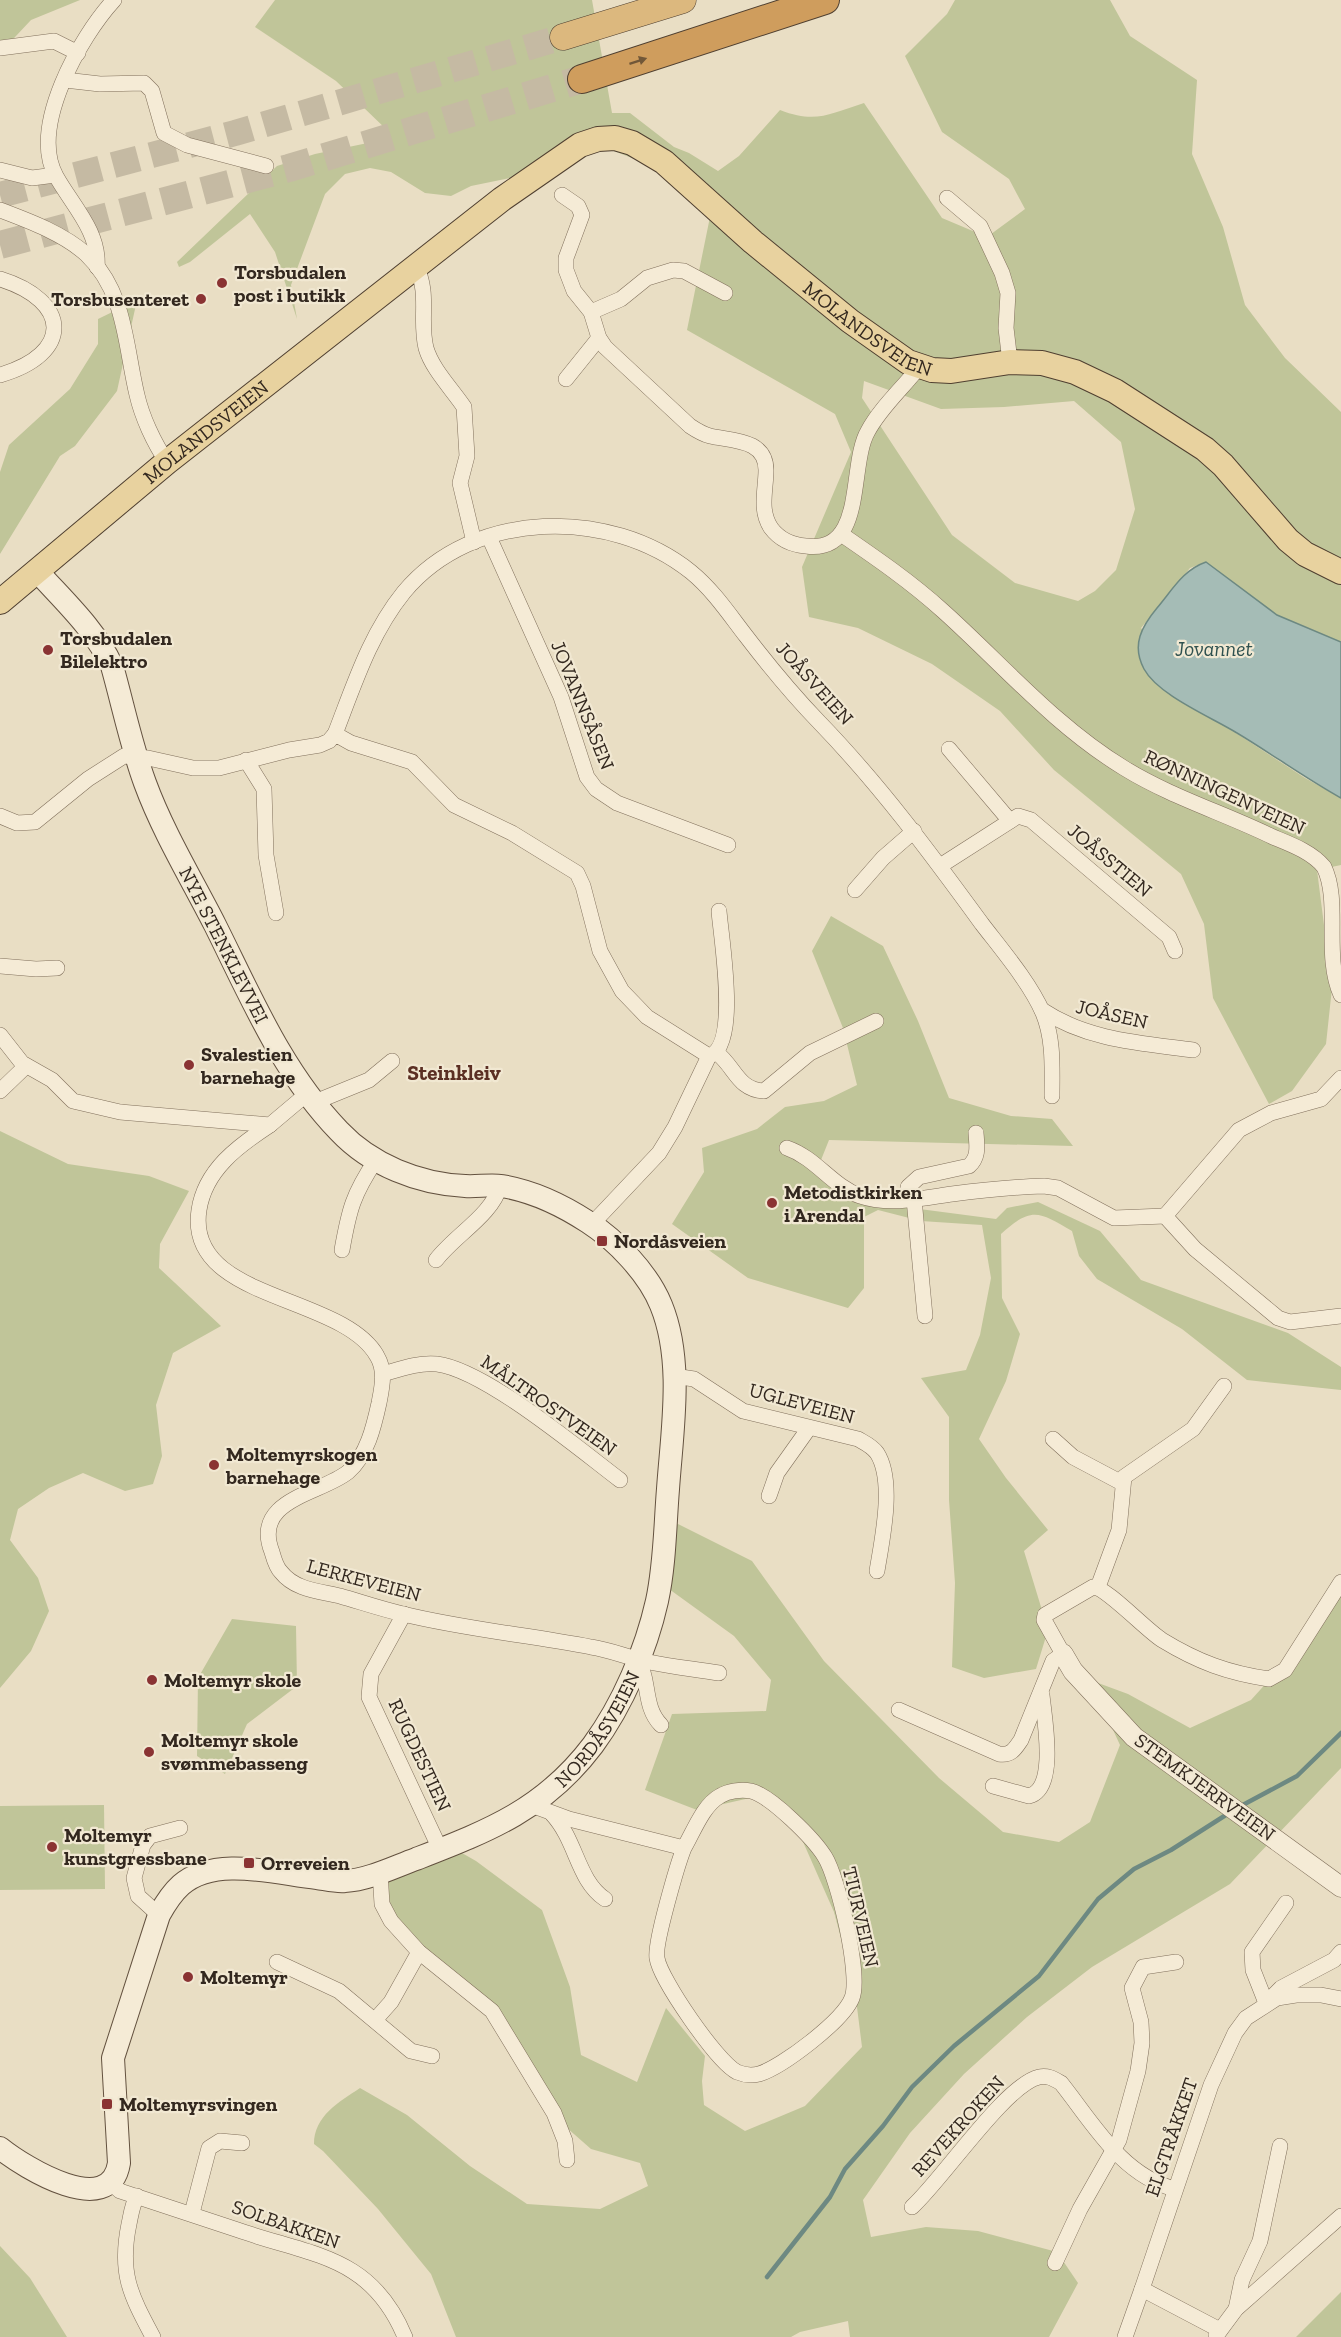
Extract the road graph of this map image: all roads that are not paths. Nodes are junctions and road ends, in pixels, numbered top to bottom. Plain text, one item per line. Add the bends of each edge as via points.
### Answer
1 (114, 0) edge
2 (683, 0) edge
3 (825, 0) edge
4 (563, 37) tunnel mouth
5 (0, 48) edge
6 (78, 53) junction
7 (582, 79) tunnel mouth
8 (65, 80) junction
9 (266, 166) dead end
10 (0, 170) edge
11 (55, 175) junction
12 (562, 195) dead end
13 (947, 198) dead end
14 (0, 210) edge
15 (416, 266) junction
16 (97, 267) junction
17 (0, 279) edge
18 (724, 293) dead end
19 (591, 312) junction
20 (599, 338) junction
21 (1010, 362) junction
22 (919, 367) junction
23 (0, 375) edge
24 (566, 379) dead end
25 (167, 462) junction
26 (841, 534) junction
27 (489, 537) junction
28 (474, 542) junction
29 (37, 571) junction
30 (1341, 572) edge
31 (0, 602) edge
32 (335, 734) junction
33 (949, 749) dead end
34 (137, 758) junction
35 (246, 760) junction
36 (0, 816) edge
37 (1010, 821) junction
38 (914, 831) junction
39 (728, 845) dead end
40 (940, 866) junction
41 (855, 890) dead end
42 (719, 911) dead end
43 (276, 913) dead end
44 (1175, 951) dead end
45 (0, 966) edge
46 (57, 968) dead end
47 (1341, 995) edge
48 (1042, 1010) junction
49 (876, 1021) dead end
50 (0, 1035) edge
51 (1193, 1050) dead end
52 (713, 1055) junction
53 (392, 1061) dead end
54 (26, 1066) junction
55 (1341, 1078) edge
56 (0, 1090) edge
57 (1052, 1096) dead end
58 (311, 1097) junction
59 (270, 1125) junction
60 (976, 1133) dead end
61 (787, 1148) dead end
62 (376, 1160) junction
63 (500, 1186) junction
64 (911, 1199) junction
65 (1165, 1216) junction
66 (592, 1224) junction
67 (342, 1250) dead end
68 (436, 1260) dead end
69 (925, 1316) dead end
70 (1341, 1316) edge
71 (383, 1374) junction
72 (674, 1376) junction
73 (1224, 1386) dead end
74 (809, 1428) junction
75 (1053, 1439) dead end
76 (620, 1480) dead end
77 (1122, 1484) junction
78 (769, 1496) dead end
79 (877, 1571) dead end
80 (1341, 1582) edge
81 (1098, 1587) junction
82 (404, 1614) junction
83 (1063, 1654) junction
84 (638, 1659) junction
85 (719, 1673) dead end
86 (1042, 1692) junction
87 (899, 1710) dead end
88 (661, 1725) dead end
89 (993, 1786) dead end
90 (540, 1809) junction
91 (180, 1828) dead end
92 (684, 1848) junction
93 (440, 1849) junction
94 (380, 1872) junction
95 (1341, 1887) edge
96 (605, 1899) dead end
97 (1286, 1903) dead end
98 (159, 1915) junction
99 (419, 1952) junction
100 (1341, 1952) edge
101 (277, 1962) dead end
102 (1176, 1962) dead end
103 (1341, 2000) edge
104 (1266, 2003) junction
105 (375, 2020) junction
106 (432, 2056) dead end
107 (242, 2143) dead end
108 (1280, 2146) dead end
109 (0, 2148) edge
110 (1114, 2149) junction
111 (567, 2160) dead end
112 (112, 2184) junction
113 (1175, 2189) junction
114 (137, 2196) junction
115 (912, 2207) dead end
116 (192, 2212) junction
117 (1341, 2216) edge
118 (1055, 2263) dead end
119 (1142, 2289) junction
120 (1236, 2309) junction
121 (1218, 2333) edge
122 (153, 2337) edge
123 (405, 2337) edge
124 (1125, 2337) edge

1 - 6 street
2 - 4 highway
7 -> 3 highway
5 - 6 street via 54,41
6 - 8 street
8 - 9 street via 144,83 152,91 164,133 187,145
8 - 11 street via 47,136
10 - 11 street via 32,178
11 - 16 street via 97,246
12 - 19 street via 578,206 582,215 566,258 567,270 574,291
13 - 21 street via 980,226 1002,273 1008,293 1006,328
14 - 16 street via 62,238
15 - 22 main road, MOLANDSVEIEN via 563,156 598,139 615,138 632,142 664,162 850,321 888,350
15 - 25 main road, MOLANDSVEIEN
15 - 28 street via 425,290 426,349 464,407 467,447 460,483
16 - 25 street via 122,312 141,409
17 - 23 street via 20,285 41,300 54,320 55,330 42,354 29,364
18 - 19 street via 673,270 647,278 621,299
19 - 20 street
20 - 24 street
20 - 26 street via 690,426 702,434 749,444 759,450 766,468 764,512 771,528 782,538 795,545 816,548
21 - 22 main road, MOLANDSVEIEN via 951,371
21 - 30 main road, MOLANDSVEIEN via 1042,363 1075,372 1172,426 1223,465 1288,540 1305,554
22 - 26 street via 866,433 851,513
25 - 29 main road, MOLANDSVEIEN
26 - 47 street, RØNNINGENVEIEN via 940,608 1038,702 1116,763 1173,794 1230,816 1315,858 1335,890 1334,962
27 - 28 street, JOÅSVEIEN
27 - 38 street, JOÅSVEIEN via 567,525 614,533 668,555 708,588 768,664 848,750
27 - 39 street, JOVANNSÅSEN via 561,697 587,777 596,789 617,803
28 - 32 street, JOÅSVEIEN via 427,570 394,605 363,659
29 - 31 main road, MOLANDSVEIEN
29 - 34 main road, NYE STENKLEVVEI via 106,652
32 - 35 street via 320,745
32 - 52 street via 411,762 454,805 512,833 577,873 600,951 622,991 647,1017
33 - 37 street
34 - 35 street via 205,769
34 - 36 street via 124,756 34,822 17,823
34 - 58 main road, NYE STENKLEVVEI via 164,829 245,989 279,1053
35 - 43 street via 264,789 266,855
37 - 40 street
37 - 44 street, JOÅSSTIEN via 1018,816 1031,820 1169,937
38 - 40 street, JOÅSVEIEN
38 - 41 street
40 - 48 street, JOÅSVEIEN
42 - 52 street via 727,1001 724,1040
45 - 46 street
48 - 51 street, JOÅSEN via 1063,1024 1100,1036
48 - 57 street, JOÅSEN via 1052,1053
49 - 52 street via 810,1053 764,1091 743,1085
50 - 54 street
52 - 66 street via 659,1153
53 - 58 street via 369,1080
54 - 56 street
54 - 59 street via 52,1080 73,1101 120,1112
55 - 65 street via 1321,1100 1271,1113 1239,1130
58 - 59 street
58 - 62 main road, NYE STENKLEVVEI via 340,1132
59 - 71 street via 229,1155 201,1196 197,1221 207,1250 233,1276 361,1338 378,1358
60 - 64 street via 974,1162 919,1177 908,1187
61 - 64 street via 807,1157 860,1196
62 - 63 main road, NYE STENKLEVVEI via 411,1177 435,1183
62 - 67 street via 351,1203
63 - 66 main road, NYE STENKLEVVEI via 553,1203
63 - 68 street via 492,1204
64 - 65 street via 1044,1186 1064,1191 1114,1218
64 - 69 street
65 - 70 street via 1195,1249 1278,1318 1290,1322
66 - 72 main road, NORDÅSVEIEN via 631,1260 650,1284 667,1327
71 - 76 street, MÅLTROSTVEIEN via 434,1364 469,1373
71 - 82 street, LERKEVEIEN via 375,1418 359,1461 347,1473 293,1498 279,1510 268,1535 279,1571 295,1585
72 - 74 street, UGLEVEIEN via 694,1379 743,1411
72 - 84 main road, NORDÅSVEIEN via 663,1563 654,1610
73 - 77 street via 1194,1429 1131,1471
74 - 78 street via 777,1473
74 - 79 street, UGLEVEIEN via 858,1439 878,1455 885,1520
75 - 77 street via 1073,1457
77 - 81 street via 1119,1530
80 - 81 street via 1285,1670 1269,1679 1209,1666 1161,1640
81 - 83 street via 1077,1594 1045,1615 1044,1620
82 - 84 street, LERKEVEIEN via 593,1647
82 - 93 street, RUGDESTIEN via 371,1674 369,1697
83 - 86 street via 1053,1661
83 - 95 street, STEMKJERRVEIEN via 1073,1671 1134,1737
84 - 85 street, LERKEVEIEN
84 - 88 street via 648,1702
84 - 90 main road, NORDÅSVEIEN via 610,1718
86 - 87 street via 1021,1740 1005,1755
86 - 89 street via 1048,1747 1040,1790 1029,1796
90 - 92 street
90 - 93 main road, NORDÅSVEIEN
90 - 96 street via 565,1828 587,1881
91 - 98 street via 150,1836 143,1845 134,1878 138,1896
92 - 92 street, TIURVEIEN via 715,1799 736,1791 751,1791 804,1829 826,1858 851,1949 853,1997 846,2009 810,2042 770,2070 746,2075 721,2060 660,1970 656,1950
93 - 94 main road, NORDÅSVEIEN
94 - 98 main road, NORDÅSVEIEN via 345,1881 214,1870 193,1876 170,1896
94 - 99 street via 382,1904 391,1921
97 - 104 street via 1252,1952 1252,1970
98 - 112 main road via 113,2058 119,2163
99 - 105 street via 391,2002
99 - 111 street via 492,2011 554,2113 565,2141
100 - 104 street via 1334,1960 1281,1988
101 - 105 street via 339,1991
102 - 110 street via 1143,1967 1132,1988 1142,2043 1138,2072
103 - 104 street, ELGTRÅKKET via 1296,1995
104 - 113 street, ELGTRÅKKET via 1246,2018 1225,2051
105 - 106 street via 411,2051
107 - 116 street via 220,2141 209,2148
108 - 120 street via 1260,2241 1242,2280
109 - 112 main road via 34,2170 69,2185 98,2190
110 - 113 street, REVEKROKEN via 1144,2177
110 - 115 street, REVEKROKEN via 1061,2083 1040,2076 1004,2102
110 - 118 street
112 - 114 street, SOLBAKKEN
113 - 119 street, ELGTRÅKKET
114 - 116 street, SOLBAKKEN
114 - 122 street via 124,2251 124,2269 134,2301
116 - 123 street, SOLBAKKEN via 240,2231 298,2246 350,2268 387,2300
117 - 120 street
119 - 121 street
119 - 124 street, ELGTRÅKKET
120 - 121 street

